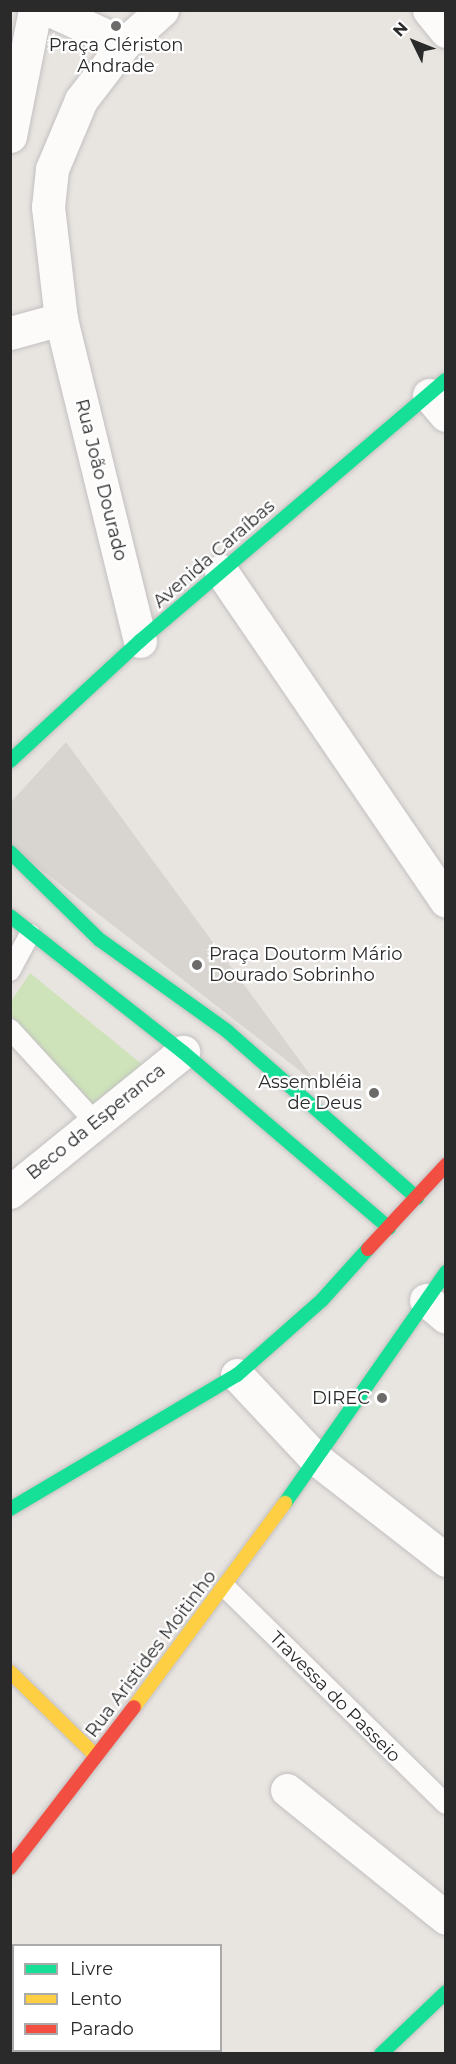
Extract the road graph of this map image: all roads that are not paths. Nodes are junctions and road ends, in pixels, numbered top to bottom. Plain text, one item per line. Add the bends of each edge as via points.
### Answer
1 (162, 10) edge
2 (429, 10) edge
3 (34, 12) edge
4 (446, 31) edge
5 (124, 44) junction
6 (10, 136) edge
7 (61, 319) junction
8 (10, 333) edge
9 (440, 397) edge
10 (221, 572) junction
11 (140, 641) junction
12 (10, 761) edge
13 (10, 852) edge
14 (446, 901) edge
15 (10, 916) edge
16 (30, 934) junction
17 (10, 971) edge
18 (10, 1029) edge
19 (183, 1052) junction
20 (94, 1121) junction
21 (446, 1165) edge
22 (10, 1192) edge
23 (417, 1198) junction
24 (389, 1228) junction
25 (446, 1272) edge
26 (436, 1308) edge
27 (237, 1374) junction
28 (315, 1458) junction
29 (10, 1509) edge
30 (446, 1560) edge
31 (226, 1588) junction
32 (10, 1672) edge
33 (96, 1756) junction
34 (287, 1790) dead end
35 (446, 1804) edge
36 (10, 1868) edge
37 (446, 1918) edge
38 (446, 1992) edge
39 (381, 2054) edge

1 - 5 street, Rua João Dourado
2 - 4 street
3 - 5 street
3 - 6 street
5 - 7 street, Rua João Dourado via 81,100 52,169 50,244
7 - 8 street
7 - 11 street, Rua João Dourado
9 - 10 main road, Avenida Caraíbas
10 - 11 main road, Avenida Caraíbas
10 - 14 street
11 - 12 main road, Avenida Caraíbas
13 - 23 main road via 100,940 227,1031
15 - 16 main road
16 - 17 lane
16 - 19 main road
18 - 20 lane
19 - 20 street, Beco da Esperanca
19 - 24 main road
20 - 22 street, Beco da Esperanca
21 - 23 main road
23 - 24 main road
24 - 27 main road via 322,1300
25 - 26 main road, Rua Aristides Moitinho
26 - 28 main road, Rua Aristides Moitinho
27 - 28 street
27 - 29 main road
28 - 30 street
28 - 31 main road, Rua Aristides Moitinho
31 - 33 main road, Rua Aristides Moitinho
31 - 35 lane, Travessa do Passeio
32 - 33 main road
33 - 36 main road, Rua Aristides Moitinho
34 - 37 street
38 - 39 main road

